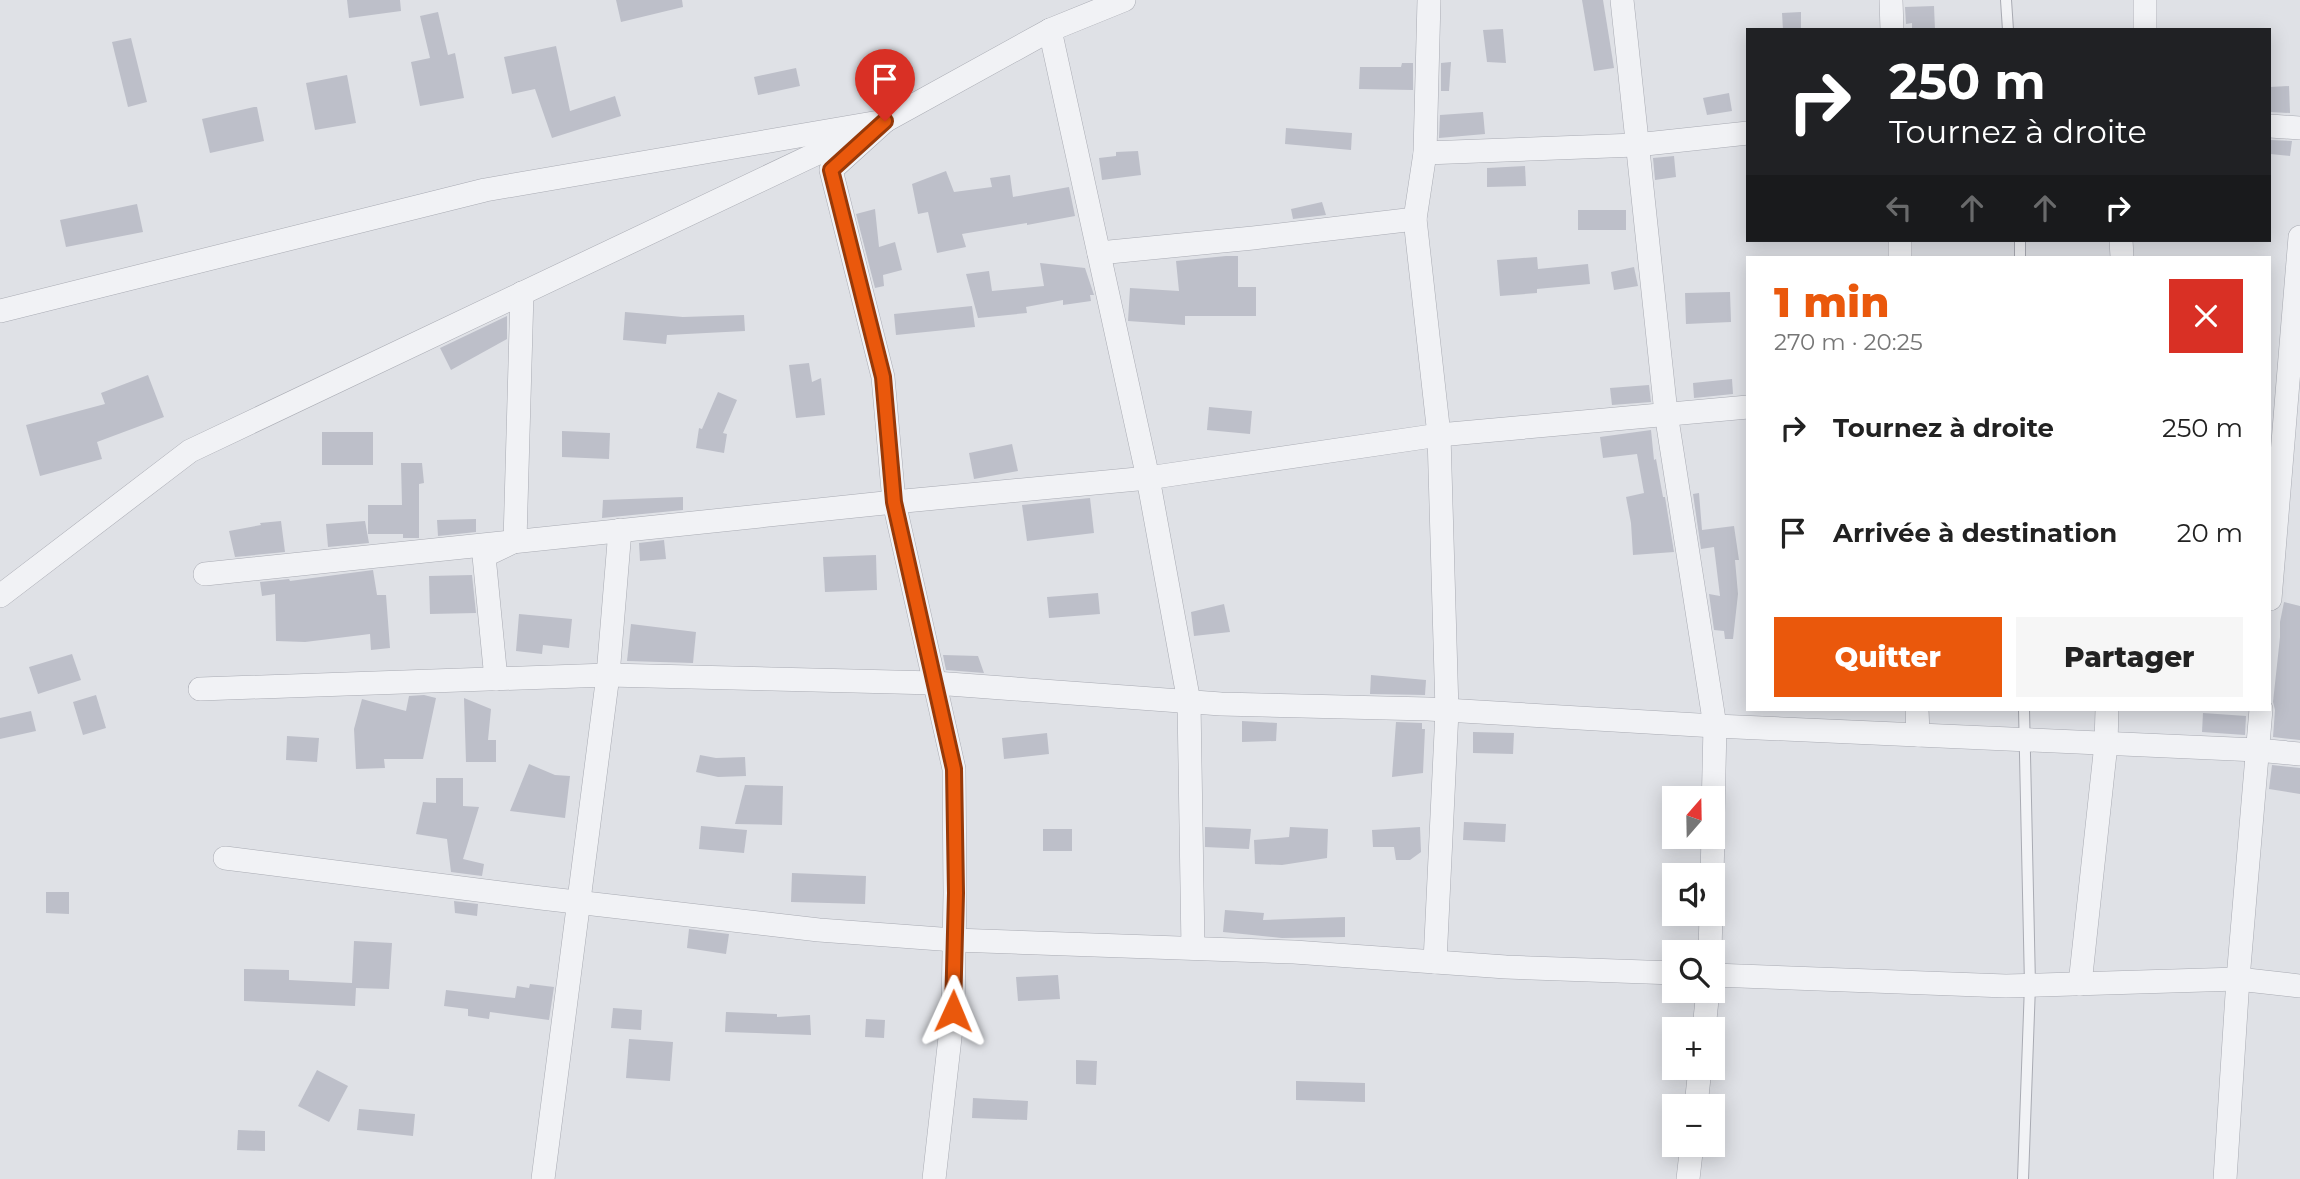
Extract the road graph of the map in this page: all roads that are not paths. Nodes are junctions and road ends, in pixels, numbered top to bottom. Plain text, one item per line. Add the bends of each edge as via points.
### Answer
1 (1124, 0) edge
2 (1429, 0) edge
3 (1622, 0) edge
4 (1891, 0) edge
5 (2006, 0) edge
6 (2145, 0) edge
7 (1892, 28) edge
8 (2008, 28) edge
9 (2145, 28) edge
10 (1050, 30) junction
11 (885, 121) junction
12 (2271, 126) edge
13 (2300, 128) edge
14 (1746, 133) edge
15 (1636, 145) junction
16 (1425, 153) junction
17 (1415, 219) junction
18 (2300, 237) edge
19 (1099, 253) junction
20 (522, 293) junction
21 (0, 311) edge
22 (1746, 407) edge
23 (1666, 413) junction
24 (1439, 435) junction
25 (1148, 478) junction
26 (894, 502) junction
27 (620, 530) junction
28 (515, 541) junction
29 (205, 574) dead end
30 (2271, 587) edge
31 (0, 596) edge
32 (608, 675) junction
33 (496, 679) junction
34 (935, 683) junction
35 (200, 689) dead end
36 (1189, 702) junction
37 (1447, 711) junction
38 (1917, 711) edge
39 (2024, 711) edge
40 (2107, 711) edge
41 (2261, 711) edge
42 (1715, 726) junction
43 (1918, 735) junction
44 (2024, 740) junction
45 (2106, 744) junction
46 (2257, 750) junction
47 (2300, 754) edge
48 (1714, 786) edge
49 (225, 858) dead end
50 (580, 902) junction
51 (954, 940) junction
52 (1193, 948) junction
53 (1435, 962) junction
54 (1662, 973) edge
55 (1725, 975) edge
56 (2238, 979) junction
57 (2080, 984) junction
58 (2030, 985) junction
59 (2300, 986) edge
60 (1691, 1157) edge
61 (542, 1179) edge
62 (934, 1179) edge
63 (1688, 1179) edge
64 (2023, 1179) edge
65 (2225, 1179) edge

1 - 10 street
2 - 16 street
3 - 15 street
4 - 7 street
5 - 8 lane
6 - 9 street
10 - 11 street
10 - 19 street
11 - 20 street
11 - 21 street via 485,190
11 - 26 street via 831,170 883,377
12 - 13 street
14 - 15 street
15 - 16 street
15 - 23 street
16 - 17 street
17 - 19 street
17 - 24 street
18 - 30 street
19 - 25 street
20 - 28 street
20 - 31 street via 190,451
22 - 23 street
23 - 24 street
23 - 42 street
24 - 25 street
24 - 37 street
25 - 26 street
25 - 36 street
26 - 27 street
26 - 34 street
27 - 28 street
27 - 32 street
28 - 29 street
28 - 33 street via 484,556
32 - 33 street
32 - 34 street
32 - 50 street
33 - 35 street
34 - 36 street
34 - 51 street via 954,769
36 - 37 street
36 - 52 street
37 - 42 street
37 - 53 street
38 - 43 street
39 - 44 lane
40 - 45 street
41 - 46 street
42 - 43 street
42 - 48 street
43 - 44 street
44 - 45 street
44 - 58 lane
45 - 46 street
45 - 57 street
46 - 47 street
46 - 56 street
49 - 50 street
50 - 51 street via 819,930
50 - 61 street
51 - 52 street
51 - 62 street via 953,1011
52 - 53 street
53 - 54 street
55 - 58 street
56 - 57 street
56 - 59 street
56 - 65 street
57 - 58 street
58 - 64 lane
60 - 63 street

